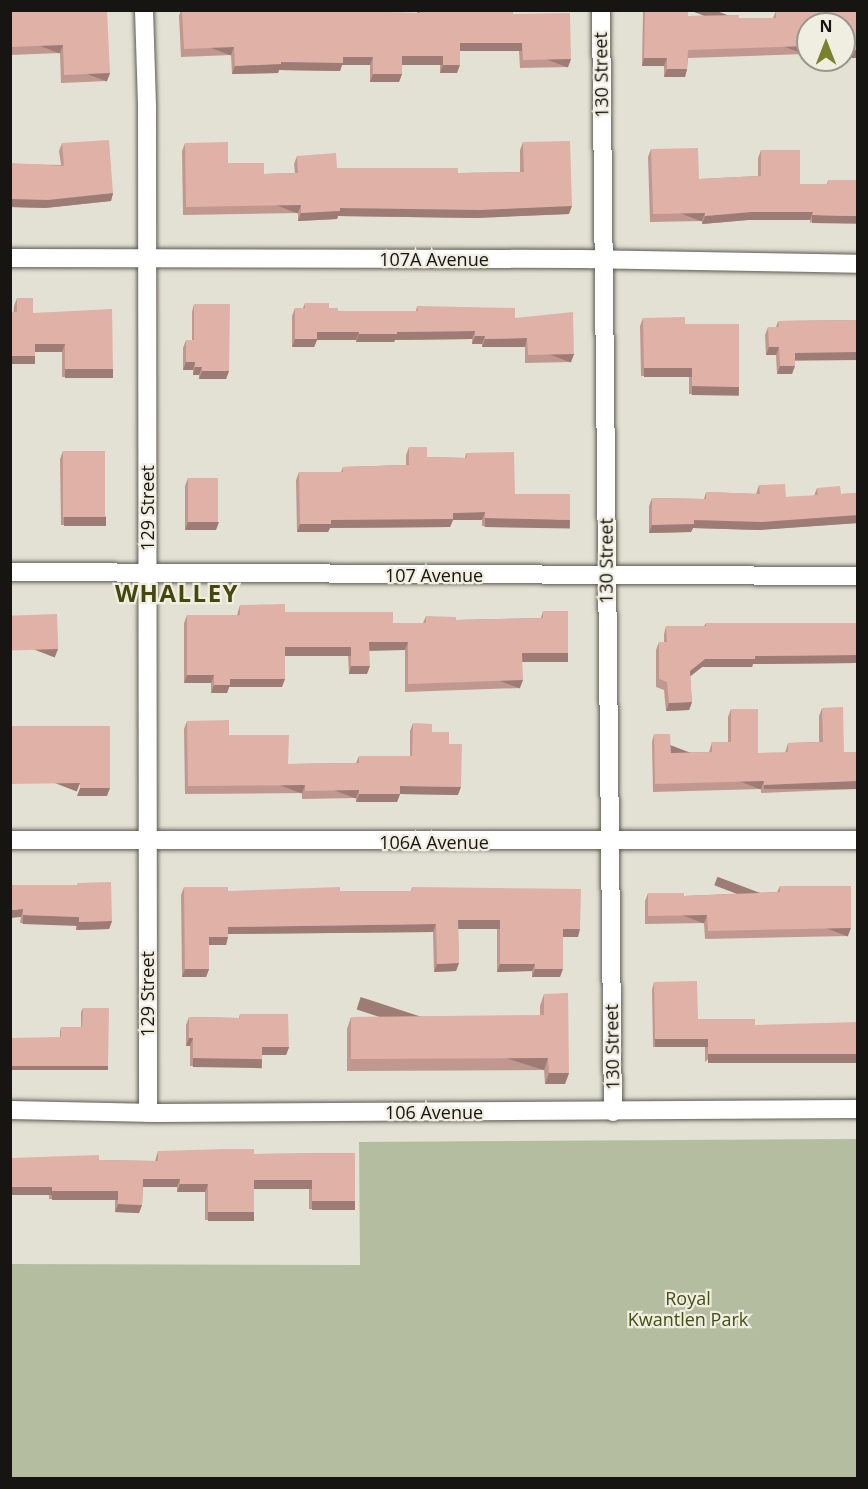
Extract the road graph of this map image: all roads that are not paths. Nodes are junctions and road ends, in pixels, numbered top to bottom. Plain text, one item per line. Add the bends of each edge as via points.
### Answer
1 (144, 10) edge
2 (601, 10) edge
3 (147, 257) junction
4 (10, 258) edge
5 (603, 260) junction
6 (858, 264) edge
7 (10, 572) edge
8 (147, 573) junction
9 (606, 575) junction
10 (858, 576) edge
11 (10, 840) edge
12 (858, 840) edge
13 (147, 842) junction
14 (608, 842) junction
15 (858, 1109) edge
16 (10, 1110) edge
17 (613, 1112) junction
18 (148, 1113) junction

1 - 3 street, 129 Street
2 - 5 street, 130 Street
3 - 4 street, 107A Avenue
3 - 5 street, 107A Avenue
3 - 8 street, 129 Street
5 - 6 street, 107A Avenue
5 - 9 street, 130 Street
7 - 8 street, 107 Avenue
8 - 9 street, 107 Avenue
8 - 13 street, 129 Street
9 - 10 street, 107 Avenue
9 - 14 street, 130 Street
11 - 13 street, 106A Avenue
12 - 14 street, 106A Avenue
13 - 14 street, 106A Avenue
13 - 18 street, 129 Street
14 - 17 street, 130 Street
15 - 17 street, 106 Avenue
16 - 18 street, 106 Avenue
17 - 18 street, 106 Avenue

